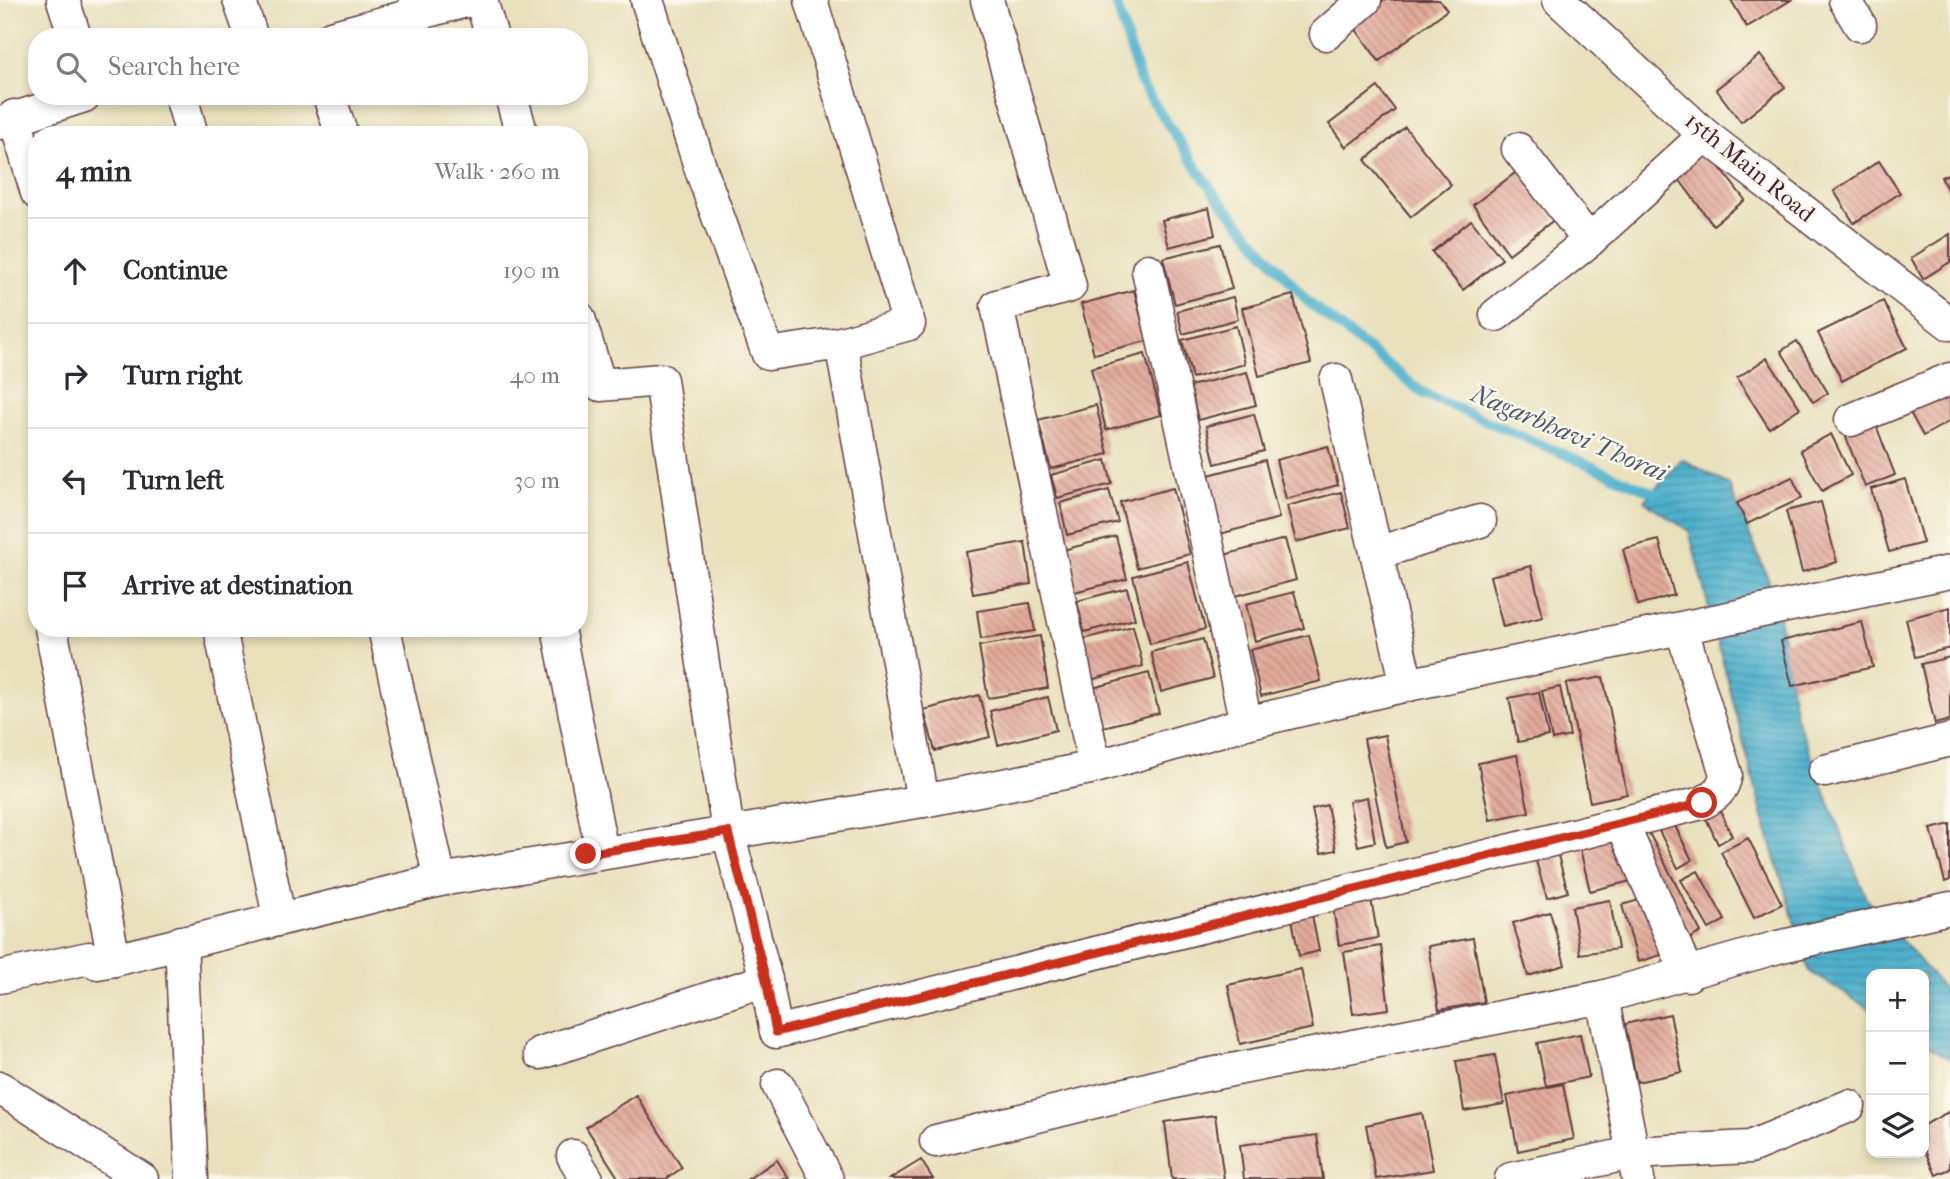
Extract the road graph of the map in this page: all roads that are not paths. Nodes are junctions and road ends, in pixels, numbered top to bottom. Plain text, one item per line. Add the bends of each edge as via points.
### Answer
1 (63, 0) edge
2 (239, 0) edge
3 (470, 0) edge
4 (481, 0) edge
5 (647, 0) edge
6 (811, 0) edge
7 (987, 0) edge
8 (1365, 0) edge
9 (1559, 0) edge
10 (418, 6) edge
11 (72, 28) edge
12 (249, 28) edge
13 (356, 28) edge
14 (489, 28) edge
15 (1326, 34) dead end
16 (55, 105) edge
17 (184, 105) edge
18 (332, 105) edge
19 (513, 105) edge
20 (7, 120) edge
21 (189, 126) edge
22 (339, 126) edge
23 (520, 126) edge
24 (1704, 135) junction
25 (1518, 149) dead end
26 (28, 171) edge
27 (1589, 241) junction
28 (1148, 270) dead end
29 (1496, 315) dead end
30 (1950, 324) edge
31 (841, 343) junction
32 (588, 347) edge
33 (1950, 379) edge
34 (1336, 380) dead end
35 (1851, 420) dead end
36 (1480, 521) dead end
37 (1377, 554) junction
38 (1950, 572) edge
39 (1694, 627) junction
40 (52, 637) edge
41 (222, 637) edge
42 (386, 637) edge
43 (560, 637) edge
44 (1407, 685) junction
45 (1246, 723) junction
46 (1950, 740) edge
47 (1095, 766) junction
48 (1825, 771) dead end
49 (923, 801) junction
50 (1622, 823) junction
51 (728, 832) junction
52 (602, 852) junction
53 (440, 880) junction
54 (1950, 908) edge
55 (279, 917) junction
56 (181, 942) junction
57 (106, 961) junction
58 (1688, 975) junction
59 (0, 977) edge
60 (766, 980) junction
61 (0, 993) edge
62 (1602, 997) junction
63 (540, 1053) dead end
64 (778, 1085) dead end
65 (0, 1088) edge
66 (1849, 1106) dead end
67 (936, 1140) dead end
68 (1635, 1166) edge
69 (142, 1179) edge
70 (192, 1179) edge
71 (827, 1179) edge
72 (1511, 1179) edge

1 - 11 street
2 - 12 street
3 - 10 street
4 - 14 street
5 - 31 street via 700,167 768,354
6 - 31 street via 909,324
7 - 47 street via 1070,286 998,306
8 - 15 street
9 - 24 street, 15th Main Road
10 - 13 street
16 - 20 street
17 - 21 street
18 - 22 street
19 - 23 street
20 - 26 street
24 - 27 street
24 - 30 street, 15th Main Road
25 - 27 street
27 - 29 street
28 - 45 street
31 - 49 street
32 - 51 street via 600,385 661,380
33 - 35 street
34 - 37 street
36 - 37 street
37 - 44 street
38 - 39 street
39 - 44 street
39 - 50 street via 1726,774 1724,786 1702,803
40 - 57 street
41 - 55 street
42 - 53 street
43 - 52 street
44 - 45 street
45 - 47 street
46 - 48 street
47 - 49 street
49 - 51 street
50 - 58 street
50 - 60 street via 776,1032
51 - 52 street
51 - 60 street
52 - 53 street
53 - 55 street
54 - 58 street via 1778,947
55 - 56 street
56 - 57 street
56 - 70 street
57 - 59 street via 89,958
57 - 61 street via 89,974
58 - 62 street
60 - 63 street
62 - 67 street via 1191,1078
62 - 68 street
64 - 71 street
65 - 69 street
66 - 68 street via 1750,1147
68 - 72 street

